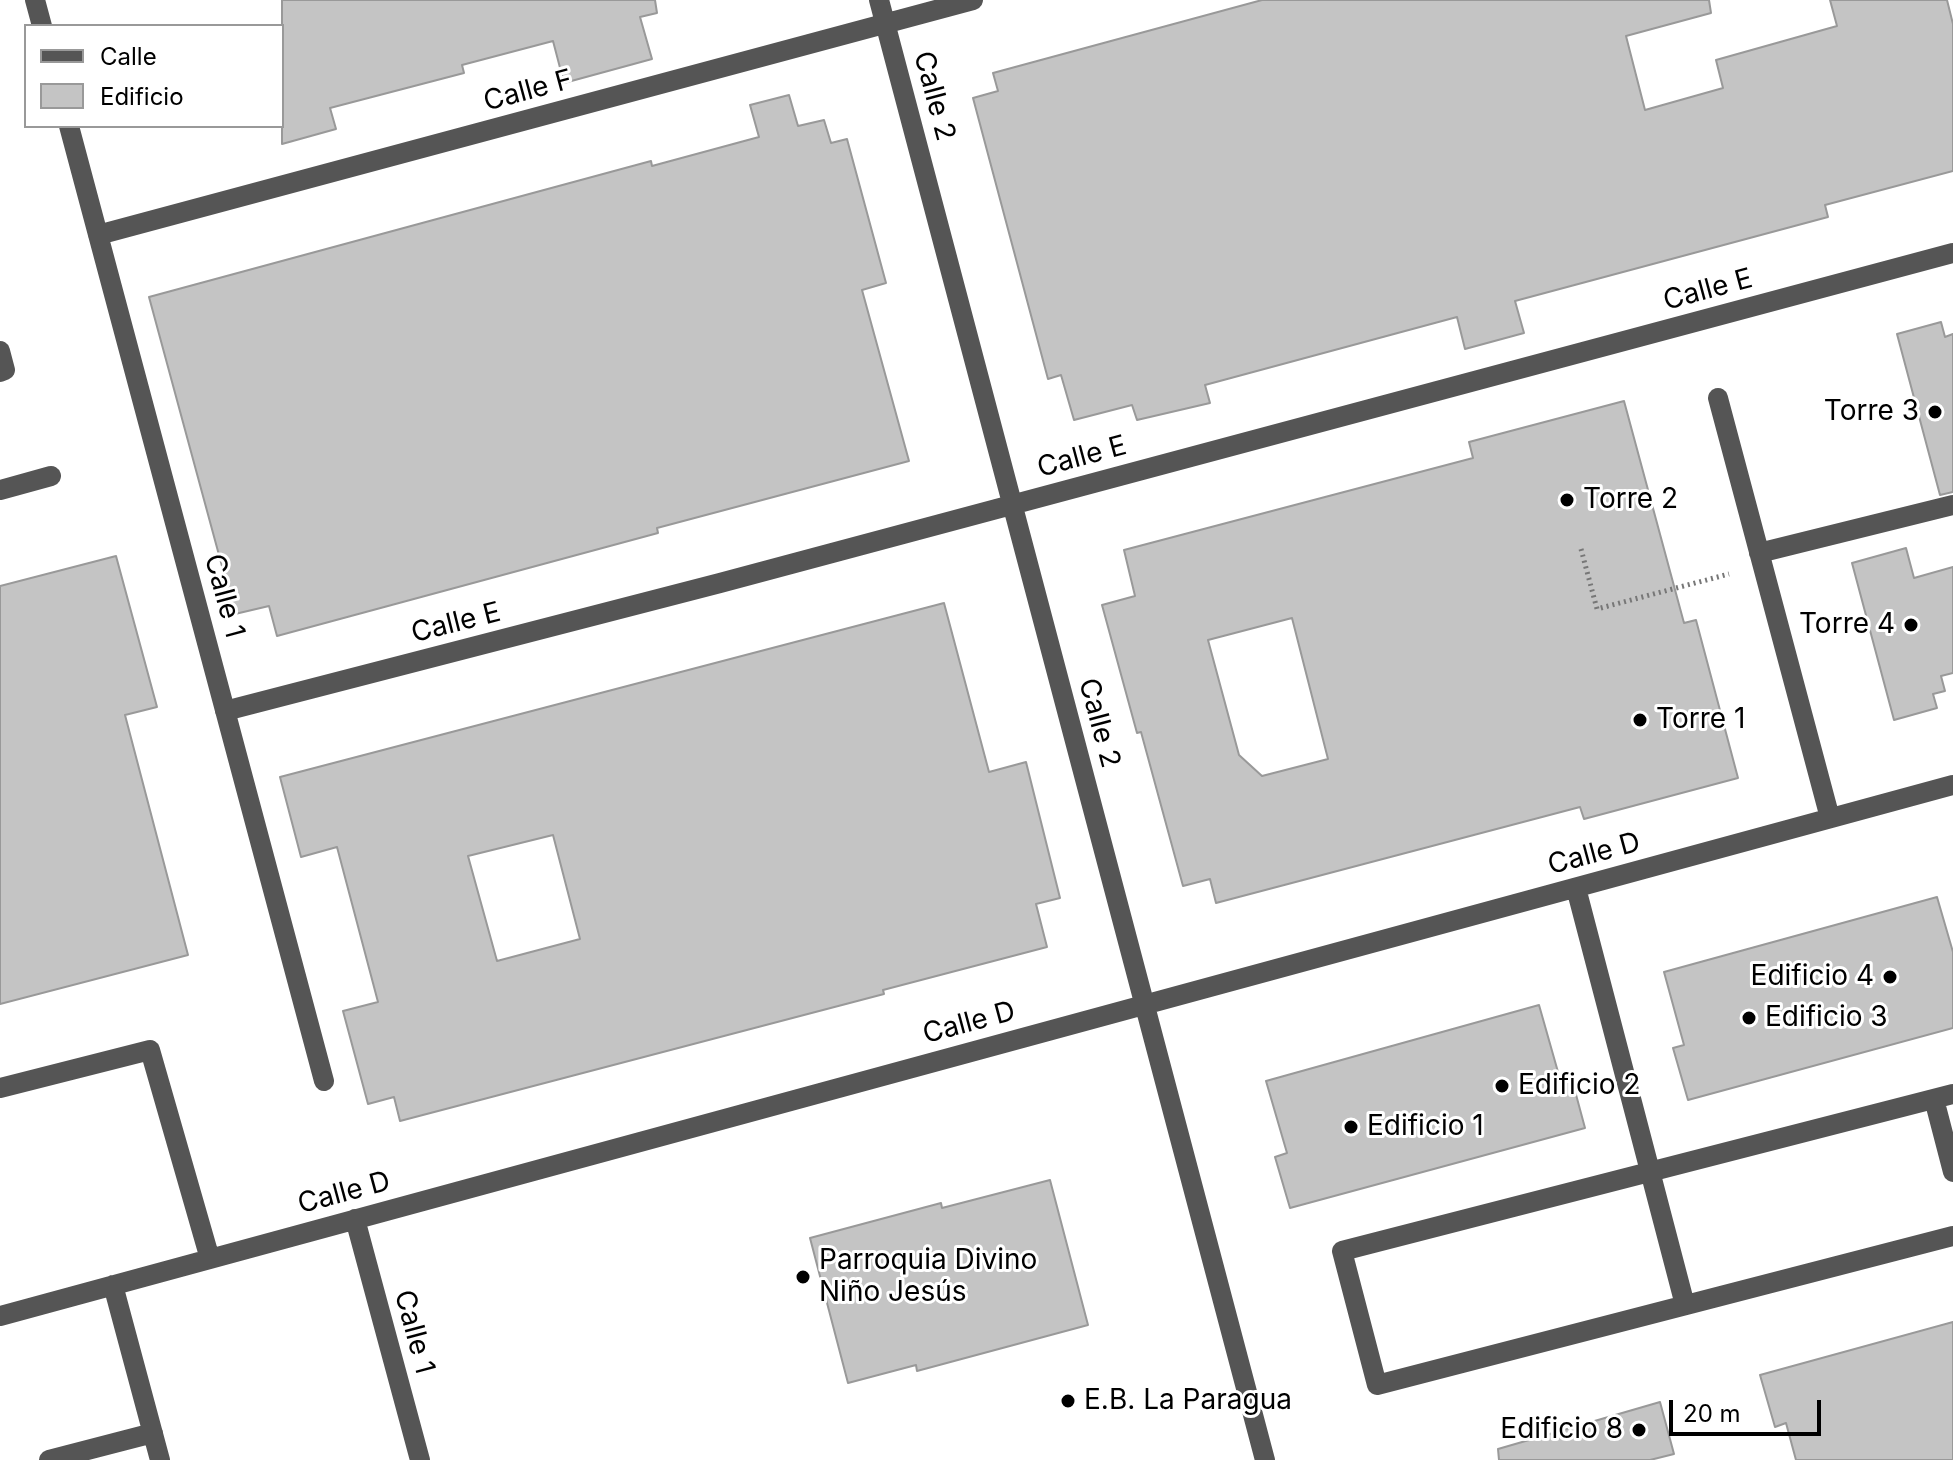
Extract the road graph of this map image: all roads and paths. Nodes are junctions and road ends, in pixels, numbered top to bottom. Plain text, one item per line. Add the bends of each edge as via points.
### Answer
1 (35, 0) edge
2 (879, 0) edge
3 (973, 0) edge
4 (41, 24) edge
5 (886, 24) junction
6 (70, 128) edge
7 (98, 235) junction
8 (1953, 253) edge
9 (0, 351) edge
10 (0, 372) edge
11 (1718, 398) dead end
12 (51, 476) dead end
13 (0, 490) edge
14 (1013, 505) junction
15 (1953, 505) edge
16 (1581, 549) dead end
17 (1761, 559) junction
18 (225, 711) junction
19 (1953, 785) edge
20 (1830, 818) junction
21 (1576, 888) junction
22 (1145, 1005) junction
23 (324, 1081) dead end
24 (0, 1088) edge
25 (1944, 1097) edge
26 (1650, 1172) junction
27 (1953, 1172) edge
28 (355, 1219) junction
29 (1953, 1236) edge
30 (210, 1259) junction
31 (113, 1285) junction
32 (1685, 1305) junction
33 (0, 1316) edge
34 (153, 1433) junction
35 (49, 1460) edge
36 (160, 1460) edge
37 (420, 1460) edge
38 (1265, 1460) edge

1 - 4 street
2 - 5 street, Calle 2
3 - 5 street, Calle F
5 - 7 street, Calle F
5 - 14 street, Calle 2
6 - 7 street, Calle 1
7 - 18 street, Calle 1
8 - 14 street, Calle E
9 - 10 street via 5,370
11 - 17 street
12 - 13 street
14 - 18 street, Calle E
14 - 22 street, Calle 2
15 - 17 street
16 - 17 path via 1597,609
17 - 20 street
18 - 23 street, Calle 1
19 - 20 street, Calle D
20 - 21 street, Calle D
21 - 22 street, Calle D
21 - 26 street
22 - 28 street, Calle D
22 - 38 street, Calle 2
24 - 30 street via 150,1050
25 - 26 street
25 - 27 street
26 - 32 street
26 - 32 street via 1342,1251 1361,1325 1377,1385
28 - 30 street, Calle D
28 - 37 street, Calle 1
29 - 32 street
30 - 31 street, Calle D
31 - 33 street, Calle D
31 - 34 street
34 - 35 street
34 - 36 street

